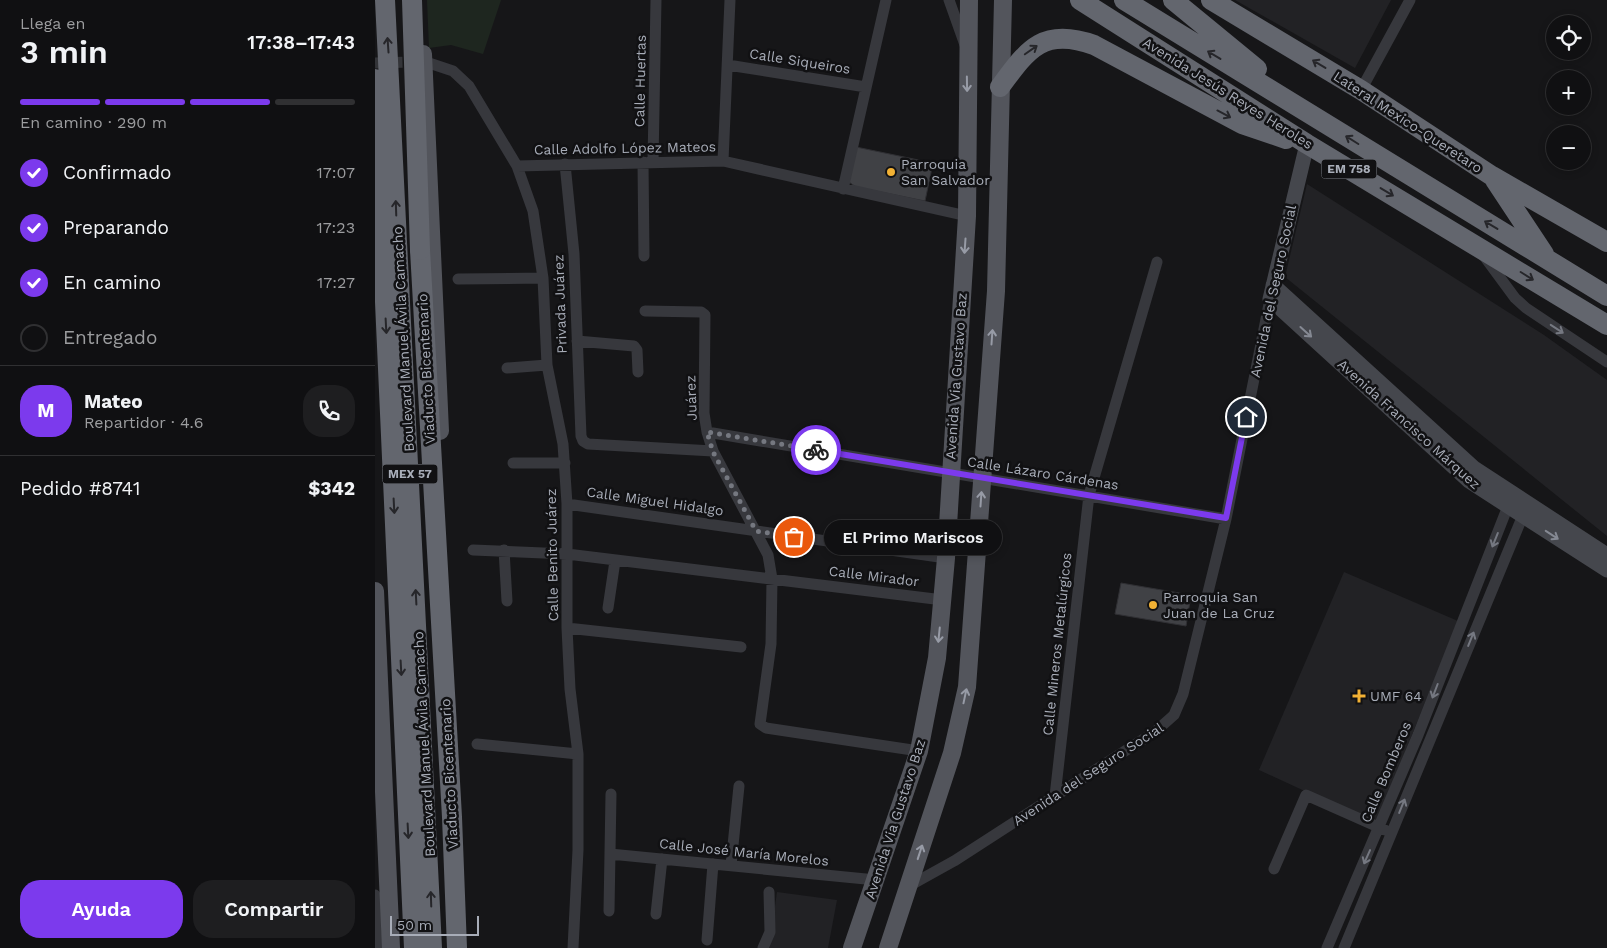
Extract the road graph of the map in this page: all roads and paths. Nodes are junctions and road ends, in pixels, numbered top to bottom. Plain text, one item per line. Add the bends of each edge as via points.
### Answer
1 (385, 0) edge
2 (412, 0) edge
3 (420, 0) edge
4 (656, 0) edge
5 (730, 0) edge
6 (885, 0) edge
7 (949, 0) edge
8 (969, 0) edge
9 (1003, 0) edge
10 (1124, 0) edge
11 (1173, 0) edge
12 (1211, 0) edge
13 (1410, 0) edge
14 (1087, 4) edge
15 (967, 48) junction
16 (426, 62) tunnel mouth
17 (728, 65) junction
18 (383, 79) edge
19 (866, 87) junction
20 (1000, 87) junction
21 (1361, 90) junction
22 (1317, 118) junction
23 (428, 131) junction
24 (1307, 144) junction
25 (723, 160) junction
26 (648, 162) junction
27 (565, 164) junction
28 (517, 166) junction
29 (1492, 176) junction
30 (843, 189) junction
31 (967, 216) junction
32 (1607, 242) edge
33 (1475, 245) junction
34 (644, 256) dead end
35 (383, 260) junction
36 (1548, 260) junction
37 (1157, 262) dead end
38 (543, 278) junction
39 (458, 279) dead end
40 (1272, 292) junction
41 (1607, 296) edge
42 (375, 301) edge
43 (645, 311) dead end
44 (1607, 325) edge
45 (577, 341) junction
46 (1607, 362) edge
47 (547, 365) junction
48 (507, 368) dead end
49 (638, 372) dead end
50 (707, 432) junction
51 (713, 452) junction
52 (513, 463) dead end
53 (565, 464) junction
54 (950, 472) junction
55 (982, 478) junction
56 (1089, 495) junction
57 (1511, 501) junction
58 (567, 504) junction
59 (1525, 510) junction
60 (1226, 518) junction
61 (756, 531) junction
62 (473, 550) dead end
63 (504, 550) junction
64 (567, 554) junction
65 (1607, 555) edge
66 (946, 558) junction
67 (615, 561) junction
68 (1607, 570) edge
69 (772, 579) junction
70 (375, 590) edge
71 (943, 600) junction
72 (507, 601) dead end
73 (607, 608) dead end
74 (567, 628) junction
75 (741, 646) dead end
76 (477, 744) dead end
77 (919, 751) junction
78 (577, 754) junction
79 (739, 786) dead end
80 (611, 794) dead end
81 (1055, 796) junction
82 (1379, 828) junction
83 (1391, 833) junction
84 (610, 854) junction
85 (662, 859) junction
86 (713, 864) junction
87 (731, 866) junction
88 (1274, 869) dead end
89 (876, 880) junction
90 (909, 886) junction
91 (769, 892) dead end
92 (375, 895) edge
93 (609, 912) dead end
94 (656, 914) dead end
95 (707, 940) dead end
96 (380, 947) edge
97 (414, 948) edge
98 (433, 948) edge
99 (457, 948) edge
100 (464, 948) edge
101 (573, 948) edge
102 (763, 948) edge
103 (852, 948) edge
104 (888, 948) edge
105 (1327, 948) edge
106 (1344, 948) edge

18 -> 1 highway, Boulevard Manuel Ávila Camacho / MEX 57
2 - 99 highway, Viaducto Bicentenario, bridge via 420,250
3 - 23 main road
4 - 26 street, Calle Huertas
5 - 17 street
6 - 19 street
7 - 15 street
8 - 15 main road, Avenida Via Gustavo Baz
9 - 20 main road
22 -> 10 highway, Avenida Jesús Reyes Heroles / EM 758
11 - 22 highway
21 -> 12 highway, Lateral Mexico-Queretaro
13 - 21 street
14 - 24 highway, Avenida Jesús Reyes Heroles / EM 758
15 -> 31 main road, Avenida Via Gustavo Baz
16 - 28 street, Calle Benito Juárez via 445,67 464,80
17 - 19 street, Calle Siqueiros
17 - 25 street
18 - 23 highway
18 - 35 highway, Boulevard Manuel Ávila Camacho / MEX 57
98 -> 18 highway, Boulevard Manuel Ávila Camacho / MEX 57 via 411,499
19 - 30 street
20 -> 24 highway via 1024,55 1038,45 1057,38 1076,39 1094,45 1242,124
55 -> 20 main road via 995,291
21 - 29 highway, Lateral Mexico-Queretaro
36 -> 22 highway, Avenida Jesús Reyes Heroles / EM 758
23 - 100 main road
24 -> 33 highway, Avenida Jesús Reyes Heroles / EM 758
24 - 40 street, Avenida del Seguro Social
25 - 26 street, Calle Adolfo López Mateos
25 - 30 street, Calle Adolfo López Mateos
26 - 27 street, Calle Adolfo López Mateos
26 - 34 street, Calle Huertas
27 - 28 street, Calle Adolfo López Mateos
27 - 45 street, Privada Juárez via 574,254
28 - 38 street, Calle Benito Juárez via 533,211
29 - 32 highway, Lateral Mexico-Queretaro
29 - 36 highway
30 - 31 street, Calle Adolfo López Mateos
31 -> 54 main road, Avenida Via Gustavo Baz
33 -> 44 highway, Avenida Jesús Reyes Heroles / EM 758
33 -> 46 street via 1526,308
35 - 42 highway
35 -> 97 highway, Boulevard Manuel Ávila Camacho / MEX 57
36 - 41 highway, Avenida Jesús Reyes Heroles / EM 758
37 - 56 street, Calle Mineros Metalúrgicos
38 - 39 street
38 - 47 street, Calle Benito Juárez
40 - 57 street, Avenida Francisco Márquez
40 - 60 street, Avenida del Seguro Social
43 - 50 street, Juárez via 704,313 704,413
45 - 49 street via 636,347
45 - 51 street, Privada Juárez via 583,441 588,444
47 - 48 street
47 - 53 street, Calle Benito Juárez
50 - 51 street, Juárez
50 - 54 street, Calle Lázaro Cárdenas
51 - 61 street, Juárez
52 - 53 street
53 - 58 street, Calle Benito Juárez
54 - 55 street, Calle Lázaro Cárdenas
54 - 66 main road, Avenida Via Gustavo Baz
55 - 56 street, Calle Lázaro Cárdenas
90 -> 55 main road via 953,753 967,687
56 - 60 street, Calle Lázaro Cárdenas
56 - 81 street, Calle Mineros Metalúrgicos
57 - 59 street, Avenida Francisco Márquez
57 -> 82 street, Calle Bomberos
58 - 61 street, Calle Miguel Hidalgo
58 - 64 street, Calle Benito Juárez
59 - 65 street, Avenida Francisco Márquez
59 -> 68 street, Avenida Francisco Márquez
83 -> 59 street, Calle Bomberos
60 - 81 street, Avenida del Seguro Social via 1183,694 1174,714 1156,731
61 - 66 street, Calle Miguel Hidalgo
61 - 69 street, Juárez via 768,556
62 - 63 street, Calle Mirador
63 - 64 street, Calle Mirador
63 - 72 street
64 - 67 street, Calle Mirador
64 - 74 street, Calle Benito Juárez
66 - 71 main road, Avenida Via Gustavo Baz
67 - 69 street, Calle Mirador
67 - 73 street
69 - 71 street, Calle Mirador
69 - 77 street, Juárez via 771,644 760,724 766,728
70 - 96 main road
71 -> 77 main road, Avenida Via Gustavo Baz via 937,658
74 - 75 street
74 - 78 street, Calle Benito Juárez
76 - 78 street
77 - 89 main road, Avenida Via Gustavo Baz
78 - 101 street, Calle Benito Juárez via 578,850
79 - 87 street
80 - 84 street
81 - 90 street, Avenida del Seguro Social
82 - 83 street
82 - 88 street via 1306,795
82 -> 105 street, Calle Bomberos
83 - 106 street, Calle Bomberos
84 - 85 street, Calle José María Morelos
84 - 93 street
85 - 86 street, Calle José María Morelos
85 - 94 street
86 - 87 street, Calle José María Morelos
86 - 95 street
87 - 89 street, Calle José María Morelos
89 - 103 main road, Avenida Via Gustavo Baz
90 - 104 main road
91 - 102 street via 770,932
92 - 96 street

